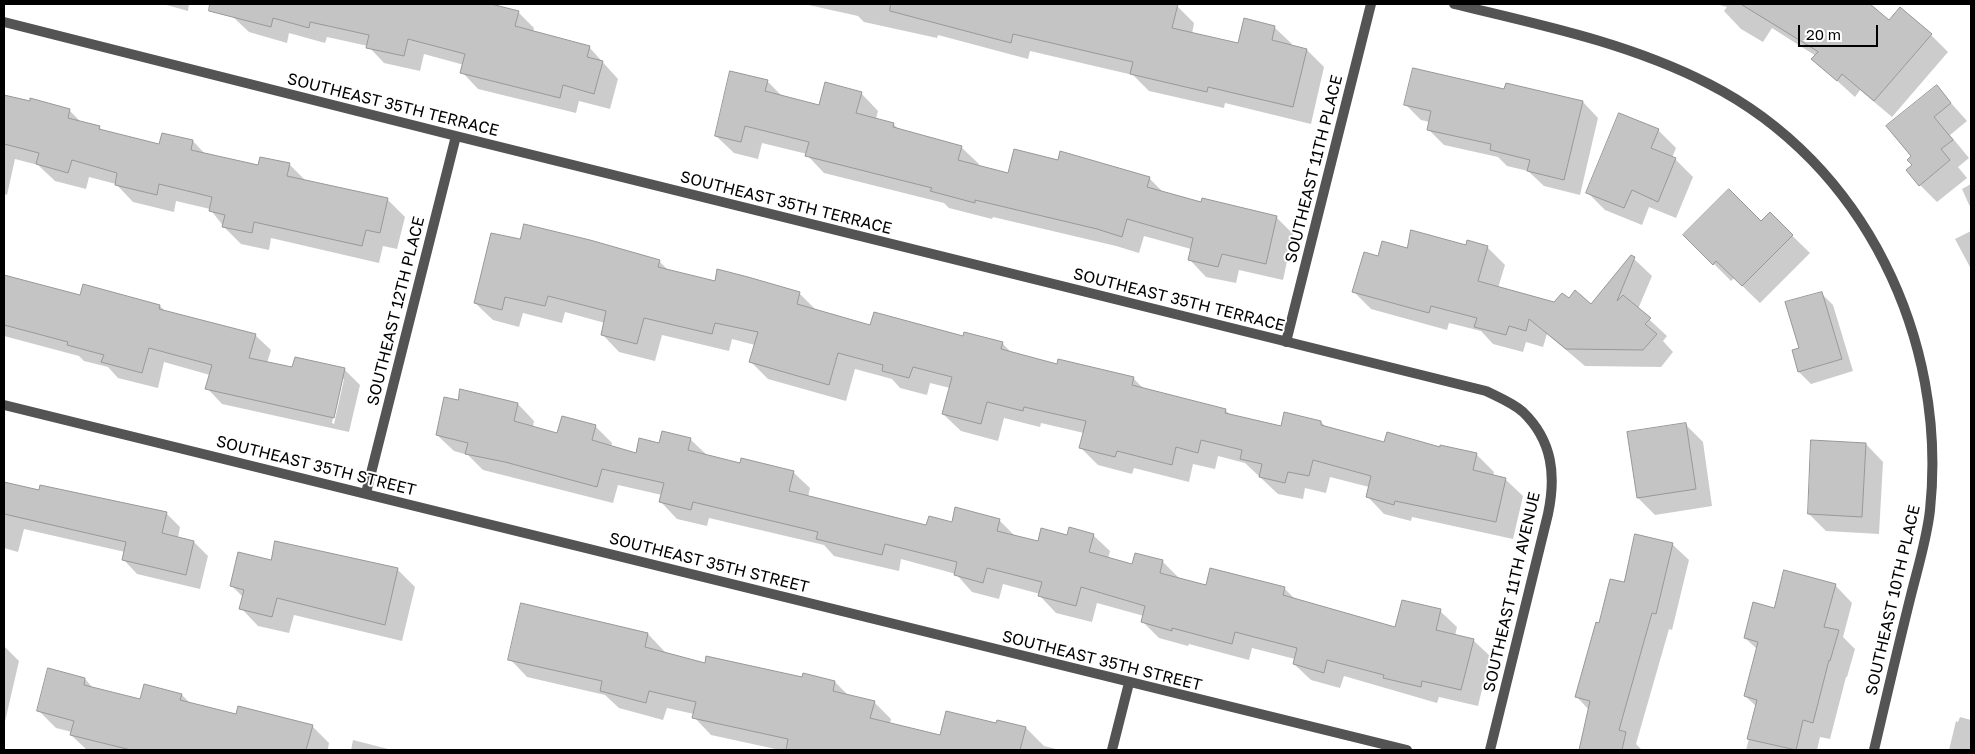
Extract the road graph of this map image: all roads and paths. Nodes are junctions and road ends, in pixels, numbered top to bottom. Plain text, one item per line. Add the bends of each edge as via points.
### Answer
1 (1371, 4) edge
2 (1454, 4) edge
3 (4, 22) edge
4 (456, 136) junction
5 (1286, 342) junction
6 (4, 405) edge
7 (1544, 441) joint
8 (366, 493) junction
9 (1129, 683) junction
10 (1112, 750) edge
11 (1407, 750) edge
12 (1490, 750) edge
13 (1874, 750) edge

1 - 5 street, SOUTHEAST 11TH PLACE
2 - 13 street, SOUTHEAST 10TH PLACE via 1604,41 1646,56 1732,96 1789,138 1814,164 1839,192 1880,253 1910,322 1920,360 1931,438 1932,478 1923,547
3 - 4 street, SOUTHEAST 35TH TERRACE
4 - 5 street, SOUTHEAST 35TH TERRACE
4 - 8 street, SOUTHEAST 12TH PLACE
5 - 7 street, SOUTHEAST 35TH TERRACE via 1486,392 1523,412
6 - 8 street, SOUTHEAST 35TH STREET
7 - 12 street, SOUTHEAST 11TH AVENUE via 1553,478 1551,496
8 - 9 street, SOUTHEAST 35TH STREET
9 - 10 street
9 - 11 street, SOUTHEAST 35TH STREET

